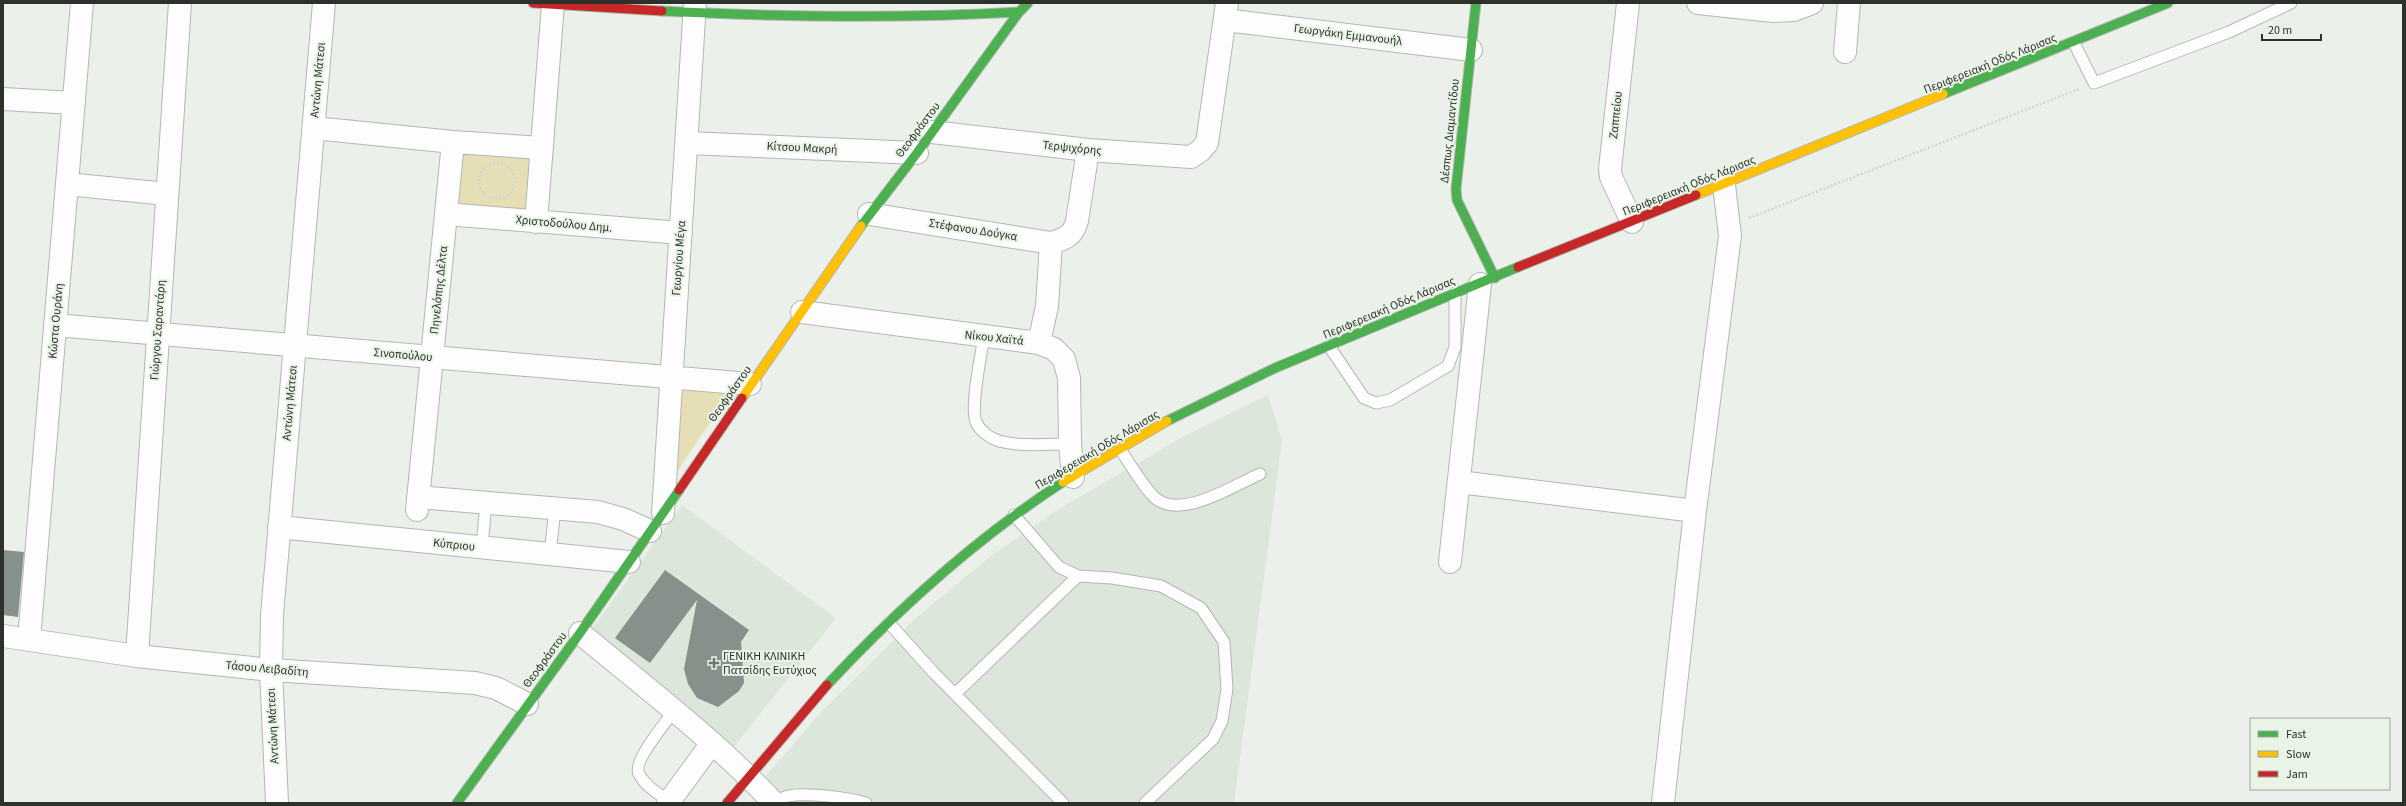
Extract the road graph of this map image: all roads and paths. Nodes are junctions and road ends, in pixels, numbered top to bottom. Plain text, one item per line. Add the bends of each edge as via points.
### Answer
1 (82, 3) edge
2 (180, 3) edge
3 (324, 3) edge
4 (1028, 3) edge
5 (1476, 3) edge
6 (1628, 3) edge
7 (1698, 3) edge
8 (1812, 3) edge
9 (1849, 3) edge
10 (2168, 3) edge
11 (2291, 3) edge
12 (543, 4) edge
13 (695, 8) edge
14 (1226, 11) edge
15 (1019, 12) junction
16 (2074, 43) junction
17 (1471, 50) junction
18 (1845, 52) dead end
19 (2094, 83) junction
20 (3, 99) edge
21 (74, 103) junction
22 (314, 128) junction
23 (932, 132) junction
24 (453, 142) junction
25 (687, 143) junction
26 (542, 148) junction
27 (1088, 150) junction
28 (917, 153) junction
29 (483, 168) joint
30 (67, 184) junction
31 (1724, 185) junction
32 (167, 194) junction
33 (446, 214) junction
34 (869, 214) junction
35 (536, 222) junction
36 (1632, 222) junction
37 (1730, 226) junction
38 (681, 233) junction
39 (1051, 242) junction
40 (1488, 281) junction
41 (1455, 293) junction
42 (802, 312) junction
43 (55, 325) junction
44 (158, 334) junction
45 (984, 337) junction
46 (1039, 343) junction
47 (295, 345) junction
48 (1329, 346) junction
49 (432, 357) junction
50 (671, 378) junction
51 (750, 384) junction
52 (1070, 444) junction
53 (1120, 449) junction
54 (1260, 474) dead end
55 (1073, 477) junction
56 (1459, 482) junction
57 (486, 503) junction
58 (555, 508) junction
59 (1696, 511) junction
60 (663, 512) junction
61 (1014, 515) junction
62 (279, 528) junction
63 (650, 531) junction
64 (482, 548) junction
65 (550, 554) junction
66 (629, 562) junction
67 (1450, 562) dead end
68 (1078, 576) junction
69 (889, 623) junction
70 (580, 633) junction
71 (3, 636) edge
72 (29, 640) junction
73 (137, 656) junction
74 (271, 670) junction
75 (955, 694) junction
76 (527, 704) junction
77 (674, 710) junction
78 (712, 743) junction
79 (749, 776) junction
80 (669, 802) edge
81 (277, 803) edge
82 (457, 803) edge
83 (727, 803) edge
84 (775, 803) edge
85 (866, 803) edge
86 (1062, 803) edge
87 (1145, 803) edge
88 (1663, 803) edge

1 - 21 street, Κώστα Ουράνη
2 - 32 street, Γιώργου Σαραντάρη
3 - 22 street, Αντώνη Μάτεσι
4 - 15 main road, Θεοφράστου
5 - 17 main road, Δέσπως Διαμαντίδου
6 - 36 street, Ζαππείου via 1610,169 1611,177
7 - 8 street via 1773,11 1794,10
9 - 18 street
10 - 16 main road, Περιφερειακή Οδός Λάρισας
11 - 19 lane via 2229,32
12 - 13 main road
12 - 26 street
13 - 15 main road via 869,18 946,17
13 - 25 street, Γεωργίου Μέγα
14 - 17 street, Γεωργάκη Εμμανουήλ
14 - 27 street, Τερψιχόρης via 1207,143 1200,151 1191,157 1181,158
15 - 23 main road, Θεοφράστου
16 - 19 lane
16 - 31 main road, Περιφερειακή Οδός Λάρισας
17 - 40 main road, Δέσπως Διαμαντίδου via 1456,189 1457,200
19 - 37 path
20 - 21 street
21 - 30 street, Κώστα Ουράνη
22 - 24 street
22 - 47 street, Αντώνη Μάτεσι
23 - 27 street, Τερψιχόρης
23 - 28 main road, Θεοφράστου
24 - 26 street
24 - 33 street, Πηνελόπης Δέλτα
25 - 28 street, Κίτσου Μακρή
25 - 38 street, Γεωργίου Μέγα
26 - 35 street
27 - 39 street, Στέφανου Δούγκα via 1074,232 1065,239
28 - 34 main road, Θεοφράστου
29 - 29 path via 493,163 504,164 513,171 513,191 507,197 490,198 479,185 479,176
30 - 32 street
30 - 43 street, Κώστα Ουράνη
31 - 36 main road, Περιφερειακή Οδός Λάρισας
31 - 37 street
32 - 44 street, Γιώργου Σαραντάρη
33 - 35 street, Χριστοδούλου Δημ.
33 - 49 street, Πηνελόπης Δέλτα
34 - 39 street, Στέφανου Δούγκα
34 - 42 main road, Θεοφράστου
35 - 38 street, Χριστοδούλου Δημ.
36 - 40 main road, Περιφερειακή Οδός Λάρισας
37 - 59 street
38 - 50 street, Γεωργίου Μέγα
39 - 46 street via 1047,306
40 - 41 main road, Περιφερειακή Οδός Λάρισας
40 - 56 street
41 - 48 main road, Περιφερειακή Οδός Λάρισας
41 - 48 lane via 1455,347 1448,366 1390,400 1376,403 1364,398
42 - 45 street, Νίκου Χαϊτά
42 - 51 main road, Θεοφράστου
43 - 44 street, Σινοπούλου
43 - 72 street, Κώστα Ουράνη
44 - 47 street, Σινοπούλου
44 - 73 street, Γιώργου Σαραντάρη
45 - 46 street, Νίκου Χαϊτά
45 - 52 lane via 974,407 976,422 985,434 998,441
46 - 52 street, Νίκου Χαϊτά via 1054,349 1064,360 1069,378
47 - 49 street, Σινοπούλου
47 - 62 street, Αντώνη Μάτεσι
48 - 53 main road, Περιφερειακή Οδός Λάρισας via 1213,398
49 - 50 street, Σινοπούλου
49 - 57 street, Πηνελόπης Δέλτα via 418,504
50 - 51 street, Σινοπούλου
50 - 60 street, Γεωργίου Μέγα
51 - 60 main road, Θεοφράστου
52 - 55 street, Νίκου Χαϊτά
53 - 54 lane via 1152,495 1160,502 1170,505 1193,504
53 - 55 main road, Περιφερειακή Οδός Λάρισας
55 - 61 main road, Περιφερειακή Οδός Λάρισας
56 - 59 street
56 - 67 street
57 - 58 street
57 - 64 lane
58 - 63 street via 610,514
58 - 65 lane
59 - 88 street
60 - 63 main road, Θεοφράστου
61 - 68 lane via 1059,567
61 - 69 main road, Περιφερειακή Οδός Λάρισας via 955,561
62 - 64 street, Κύπριου
62 - 74 street, Αντώνη Μάτεσι
63 - 66 main road, Θεοφράστου
64 - 65 street, Κύπριου
65 - 66 street, Κύπριου
66 - 70 main road, Θεοφράστου
68 - 75 lane
68 - 87 lane via 1112,578 1160,586 1201,608 1224,642 1227,689 1222,721 1213,739
69 - 75 lane
69 - 79 main road, Περιφερειακή Οδός Λάρισας via 828,685
70 - 76 main road, Θεοφράστου
70 - 77 street
71 - 72 street, Τάσου Λειβαδίτη
72 - 73 street, Τάσου Λειβαδίτη
73 - 74 street, Τάσου Λειβαδίτη
74 - 76 street, Τάσου Λειβαδίτη via 475,683 496,688
74 - 81 street, Αντώνη Μάτεσι
75 - 86 lane
76 - 82 main road, Θεοφράστου
77 - 78 street
77 - 80 lane via 639,761 638,772 643,781
78 - 79 street
78 - 80 street
79 - 83 main road, Περιφερειακή Οδός Λάρισας
79 - 84 street
84 - 85 lane via 788,796 797,795 849,799

